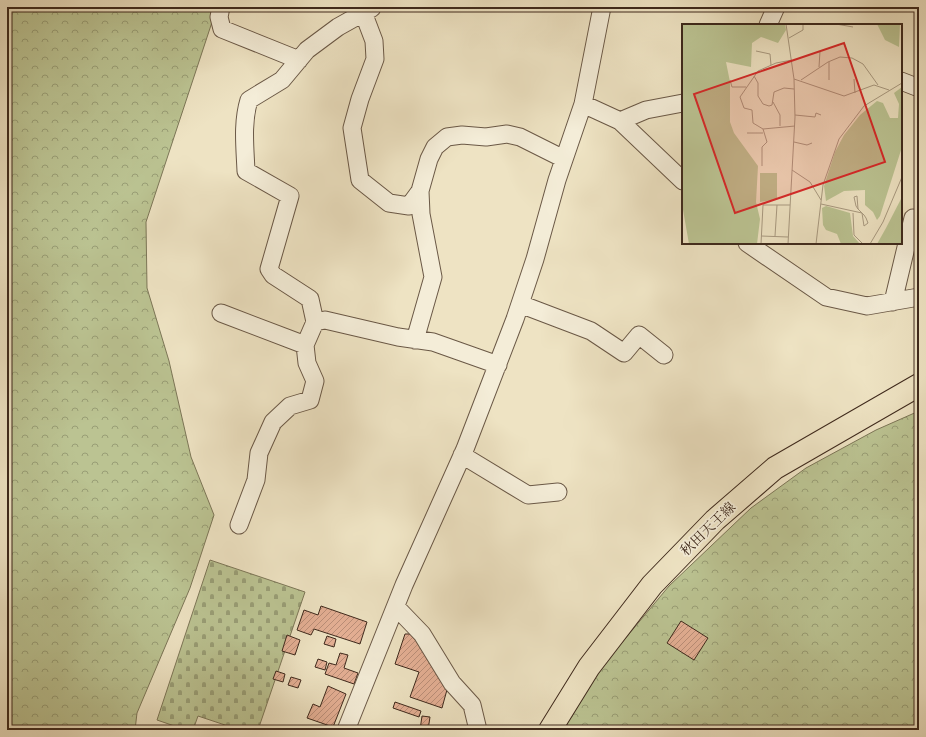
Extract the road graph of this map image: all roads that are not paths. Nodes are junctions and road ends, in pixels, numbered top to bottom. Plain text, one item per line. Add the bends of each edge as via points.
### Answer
1 (222, 7) edge
2 (602, 7) edge
3 (776, 7) edge
4 (368, 10) edge
5 (768, 24) edge
6 (299, 60) junction
7 (902, 81) edge
8 (919, 88) edge
9 (682, 103) edge
10 (583, 104) junction
11 (620, 121) junction
12 (564, 159) junction
13 (682, 180) edge
14 (420, 191) junction
15 (912, 218) dead end
16 (749, 244) edge
17 (919, 297) edge
18 (893, 302) junction
19 (520, 304) junction
20 (221, 313) dead end
21 (316, 322) junction
22 (415, 340) junction
23 (305, 345) junction
24 (664, 355) dead end
25 (498, 365) junction
26 (919, 385) edge
27 (462, 455) junction
28 (558, 492) dead end
29 (238, 525) dead end
30 (396, 607) junction
31 (346, 730) edge
32 (478, 730) edge
33 (550, 730) edge

1 - 6 street via 219,17 222,28
2 - 10 street
3 - 5 street
4 - 6 street via 313,46
4 - 14 street via 375,59 352,128 360,180 389,203 409,206
6 - 21 street via 282,80 249,100 244,129 246,171 290,196 269,269 273,275 310,299
7 - 8 street
9 - 11 street via 646,110
10 - 11 street
10 - 12 street
11 - 13 street
12 - 14 street via 520,137 506,134 447,137 435,147 429,159
12 - 19 street
14 - 22 street via 421,214 433,277
15 - 18 street
16 - 18 street via 826,296 866,306
17 - 18 street
19 - 24 street via 590,331 624,353 639,335
19 - 25 street
20 - 23 street
21 - 22 street via 325,320
21 - 23 street
22 - 25 street via 433,342
23 - 29 street via 307,363 315,381 310,400 290,406 273,422 259,453 256,480
25 - 27 street
26 - 33 main road, 秋田天王線 via 775,468 715,520 652,585 589,667
27 - 28 street via 528,495
27 - 30 street
30 - 31 street
30 - 32 street via 422,634 452,683 472,705

